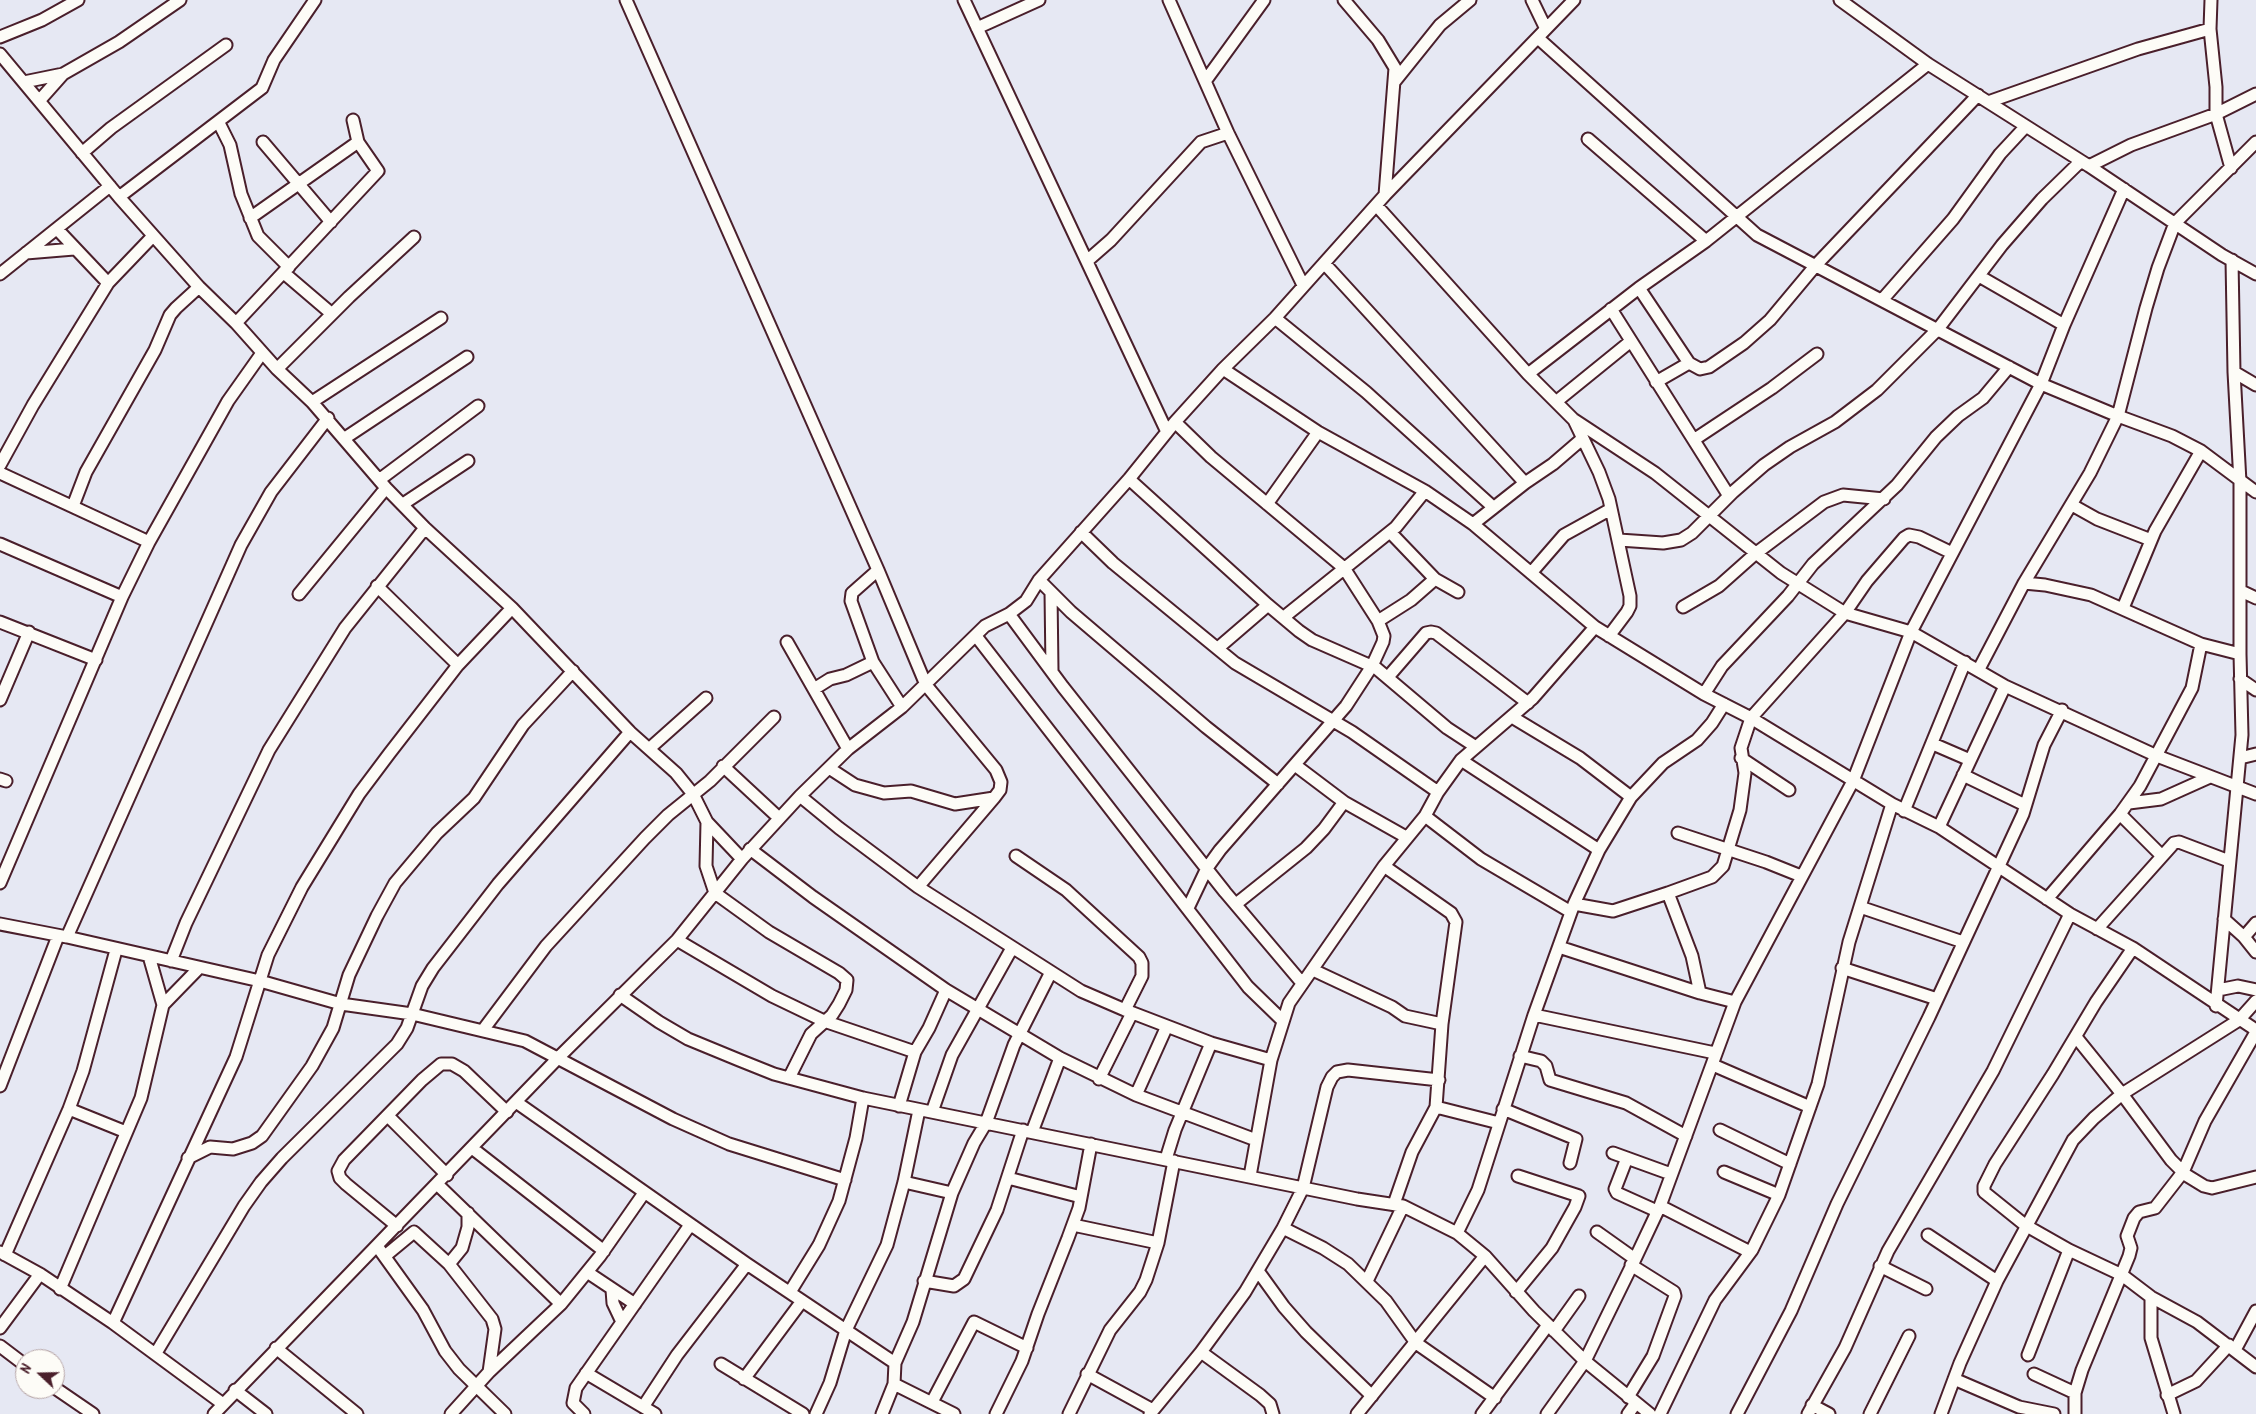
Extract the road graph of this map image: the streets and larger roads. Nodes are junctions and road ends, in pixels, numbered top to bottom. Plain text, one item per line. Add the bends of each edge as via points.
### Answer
1 (78, 0) edge
2 (180, 0) edge
3 (315, 0) edge
4 (626, 0) edge
5 (964, 0) edge
6 (1039, 0) edge
7 (1169, 0) edge
8 (1264, 0) edge
9 (1344, 0) edge
10 (1470, 0) edge
11 (1532, 0) edge
12 (1574, 0) edge
13 (1840, 0) edge
14 (2211, 0) edge
15 (977, 28) junction
16 (2210, 29) junction
17 (1542, 33) junction
18 (0, 37) edge
19 (226, 45) dead end
20 (0, 54) edge
21 (1928, 64) junction
22 (63, 74) junction
23 (1206, 80) junction
24 (1395, 81) junction
25 (24, 82) junction
26 (2256, 94) edge
27 (1978, 95) junction
28 (39, 101) junction
29 (1988, 102) junction
30 (2216, 114) junction
31 (353, 120) dead end
32 (219, 123) junction
33 (2026, 126) junction
34 (1228, 133) junction
35 (1588, 139) dead end
36 (263, 142) dead end
37 (358, 142) junction
38 (2256, 142) edge
39 (82, 153) junction
40 (2085, 163) junction
41 (2231, 168) junction
42 (300, 185) junction
43 (110, 186) junction
44 (2124, 189) junction
45 (1385, 195) junction
46 (119, 197) junction
47 (1376, 205) junction
48 (1735, 216) junction
49 (250, 218) junction
50 (332, 222) junction
51 (2176, 223) junction
52 (57, 230) junction
53 (153, 236) junction
54 (414, 237) dead end
55 (1706, 241) junction
56 (74, 249) junction
57 (26, 254) junction
58 (2232, 260) junction
59 (1087, 261) junction
60 (1324, 263) junction
61 (5, 265) edge
62 (1816, 265) junction
63 (286, 270) junction
64 (0, 274) edge
65 (2256, 274) edge
66 (1979, 276) junction
67 (108, 283) junction
68 (1303, 285) junction
69 (200, 287) junction
70 (1639, 288) junction
71 (1882, 300) junction
72 (1611, 309) junction
73 (332, 314) junction
74 (441, 318) dead end
75 (1275, 318) junction
76 (236, 323) junction
77 (2064, 325) junction
78 (1938, 330) junction
79 (1631, 341) junction
80 (262, 353) junction
81 (1817, 354) dead end
82 (467, 357) dead end
83 (1688, 363) junction
84 (2009, 367) junction
85 (277, 369) junction
86 (1223, 369) junction
87 (2234, 372) junction
88 (1528, 374) junction
89 (1656, 382) junction
90 (2041, 384) junction
91 (2256, 385) edge
92 (1556, 401) junction
93 (312, 402) junction
94 (478, 406) dead end
95 (2118, 416) junction
96 (328, 418) junction
97 (1573, 419) junction
98 (1175, 422) junction
99 (1167, 432) junction
100 (1318, 432) junction
101 (345, 438) junction
102 (1695, 438) junction
103 (1582, 439) junction
104 (2201, 451) junction
105 (468, 461) dead end
106 (0, 465) edge
107 (0, 473) edge
108 (1130, 479) junction
109 (1525, 482) junction
110 (2240, 482) junction
111 (383, 484) junction
112 (1425, 492) junction
113 (2256, 492) edge
114 (1729, 496) junction
115 (1884, 499) junction
116 (403, 504) junction
117 (1267, 504) junction
118 (2072, 504) junction
119 (73, 506) junction
120 (1493, 507) junction
121 (1611, 509) junction
122 (1710, 515) junction
123 (1473, 524) junction
124 (425, 528) junction
125 (1081, 532) junction
126 (1390, 532) junction
127 (1619, 540) junction
128 (2151, 540) junction
129 (149, 542) junction
130 (0, 544) edge
131 (1952, 553) junction
132 (1755, 554) junction
133 (1344, 568) junction
134 (878, 570) junction
135 (1531, 572) junction
136 (1435, 579) junction
137 (1039, 580) junction
138 (2024, 583) junction
139 (1796, 584) junction
140 (377, 586) junction
141 (2241, 591) junction
142 (1051, 592) junction
143 (1458, 592) dead end
144 (299, 594) dead end
145 (122, 597) junction
146 (2256, 598) edge
147 (1268, 605) junction
148 (1683, 606) dead end
149 (512, 608) junction
150 (2123, 608) junction
151 (1845, 613) junction
152 (1009, 614) junction
153 (1284, 617) junction
154 (1378, 621) junction
155 (0, 622) edge
156 (1595, 627) junction
157 (29, 632) junction
158 (1911, 632) junction
159 (976, 636) junction
160 (1609, 636) junction
161 (787, 642) dead end
162 (2201, 644) junction
163 (1218, 648) junction
164 (2240, 654) junction
165 (96, 660) junction
166 (873, 662) junction
167 (1965, 662) junction
168 (458, 665) junction
169 (1372, 666) junction
170 (1052, 670) junction
171 (1979, 670) junction
172 (573, 672) junction
173 (1388, 677) junction
174 (2240, 679) junction
175 (926, 685) junction
176 (2005, 686) junction
177 (814, 689) junction
178 (2256, 689) edge
179 (1704, 694) junction
180 (706, 698) dead end
181 (0, 700) edge
182 (1528, 703) junction
183 (1724, 704) junction
184 (902, 707) junction
185 (2062, 710) junction
186 (774, 717) dead end
187 (1512, 717) junction
188 (1751, 718) junction
189 (1334, 720) junction
190 (630, 732) junction
191 (1933, 744) junction
192 (1476, 747) junction
193 (650, 748) junction
194 (848, 749) junction
195 (2256, 754) edge
196 (2158, 756) junction
197 (1741, 758) junction
198 (2240, 758) junction
199 (1461, 760) junction
200 (1970, 760) junction
201 (1295, 765) junction
202 (723, 766) junction
203 (829, 768) junction
204 (1963, 775) junction
205 (2210, 777) junction
206 (1853, 781) junction
207 (1278, 784) junction
208 (2236, 787) junction
209 (1789, 790) dead end
210 (1438, 792) junction
211 (693, 794) junction
212 (2256, 794) edge
213 (800, 796) junction
214 (1631, 797) junction
215 (994, 798) junction
216 (1344, 802) junction
217 (2128, 803) junction
218 (1892, 804) junction
219 (2026, 805) junction
220 (1904, 811) junction
221 (2120, 814) junction
222 (1425, 816) junction
223 (779, 818) junction
224 (707, 822) junction
225 (1939, 827) junction
226 (1678, 833) dead end
227 (1406, 837) junction
228 (750, 849) junction
229 (1598, 850) junction
230 (1728, 851) junction
231 (2162, 855) junction
232 (1016, 856) dead end
233 (742, 858) junction
234 (2229, 861) junction
235 (1384, 866) junction
236 (1998, 866) junction
237 (1207, 868) junction
238 (1801, 876) junction
239 (0, 883) edge
240 (918, 887) junction
241 (715, 893) junction
242 (1668, 893) junction
243 (2047, 899) junction
244 (1236, 904) junction
245 (1860, 907) junction
246 (1188, 908) junction
247 (1573, 908) junction
248 (2070, 914) junction
249 (2224, 919) junction
250 (2256, 923) edge
251 (0, 924) edge
252 (2097, 929) junction
253 (63, 936) junction
254 (2244, 937) junction
255 (677, 940) junction
256 (1963, 942) junction
257 (1559, 946) junction
258 (1012, 948) junction
259 (2133, 948) junction
260 (116, 950) junction
261 (2256, 952) edge
262 (149, 956) junction
263 (171, 961) junction
264 (200, 968) junction
265 (1842, 968) junction
266 (1313, 970) junction
267 (1052, 972) junction
268 (260, 981) junction
269 (1302, 983) junction
270 (946, 990) junction
271 (2218, 990) junction
272 (2256, 990) edge
273 (1700, 993) junction
274 (620, 995) junction
275 (1937, 1000) junction
276 (2256, 1001) edge
277 (1735, 1002) junction
278 (340, 1004) junction
279 (164, 1005) junction
280 (2216, 1006) junction
281 (976, 1010) junction
282 (1128, 1012) junction
283 (412, 1014) junction
284 (1534, 1015) junction
285 (1282, 1020) junction
286 (2239, 1020) junction
287 (824, 1022) junction
288 (1442, 1024) junction
289 (1167, 1026) junction
290 (483, 1030) junction
291 (2256, 1031) edge
292 (1020, 1033) junction
293 (2076, 1037) junction
294 (1211, 1043) junction
295 (915, 1052) junction
296 (1520, 1056) junction
297 (559, 1057) junction
298 (1060, 1058) junction
299 (1714, 1059) junction
300 (1271, 1060) junction
301 (789, 1078) junction
302 (1099, 1079) junction
303 (1439, 1080) junction
304 (0, 1086) edge
305 (2122, 1094) junction
306 (1136, 1095) junction
307 (863, 1098) junction
308 (516, 1102) junction
309 (899, 1106) junction
310 (1436, 1107) junction
311 (1810, 1107) junction
312 (69, 1109) junction
313 (1503, 1109) junction
314 (919, 1110) junction
315 (507, 1112) junction
316 (932, 1112) junction
317 (1182, 1114) junction
318 (388, 1116) junction
319 (1499, 1123) junction
320 (986, 1124) junction
321 (1720, 1130) dead end
322 (1028, 1131) junction
323 (126, 1132) junction
324 (1686, 1136) junction
325 (1256, 1140) junction
326 (1091, 1144) junction
327 (472, 1148) junction
328 (1613, 1153) dead end
329 (188, 1158) junction
330 (1628, 1158) junction
331 (1170, 1160) junction
332 (1570, 1163) dead end
333 (1790, 1164) junction
334 (1724, 1172) dead end
335 (2183, 1172) junction
336 (1671, 1174) junction
337 (447, 1175) junction
338 (1250, 1176) junction
339 (1518, 1176) dead end
340 (2256, 1177) edge
341 (1008, 1178) junction
342 (845, 1180) junction
343 (904, 1182) junction
344 (437, 1184) junction
345 (1302, 1188) junction
346 (644, 1193) junction
347 (952, 1193) junction
348 (1778, 1195) junction
349 (1081, 1197) junction
350 (1399, 1205) junction
351 (1658, 1208) junction
352 (468, 1213) junction
353 (690, 1225) junction
354 (2025, 1225) junction
355 (397, 1226) junction
356 (1073, 1226) junction
357 (1282, 1228) junction
358 (1597, 1232) dead end
359 (1457, 1233) junction
360 (1928, 1235) dead end
361 (1158, 1243) junction
362 (377, 1246) junction
363 (2069, 1250) junction
364 (604, 1251) junction
365 (1750, 1252) junction
366 (3, 1253) edge
367 (385, 1256) junction
368 (1485, 1256) junction
369 (1633, 1262) junction
370 (449, 1264) junction
371 (746, 1264) junction
372 (1880, 1266) junction
373 (1258, 1271) junction
374 (587, 1272) junction
375 (40, 1274) junction
376 (2122, 1275) junction
377 (1997, 1280) junction
378 (924, 1281) junction
379 (1367, 1281) junction
380 (60, 1289) junction
381 (1926, 1289) dead end
382 (612, 1290) junction
383 (790, 1292) junction
384 (1516, 1292) junction
385 (1579, 1296) dead end
386 (2151, 1297) junction
387 (802, 1301) junction
388 (561, 1304) junction
389 (634, 1304) junction
390 (2256, 1311) edge
391 (622, 1322) junction
392 (113, 1323) junction
393 (0, 1328) edge
394 (1551, 1328) junction
395 (846, 1330) junction
396 (1909, 1336) dead end
397 (1416, 1343) junction
398 (0, 1346) edge
399 (2232, 1347) junction
400 (276, 1348) junction
401 (1028, 1348) junction
402 (1201, 1352) junction
403 (156, 1353) junction
404 (2028, 1355) dead end
405 (15, 1357) edge
406 (1585, 1361) junction
407 (895, 1363) junction
408 (721, 1364) dead end
409 (2256, 1367) edge
410 (489, 1372) junction
411 (586, 1373) junction
412 (1087, 1374) junction
413 (2034, 1374) dead end
414 (744, 1379) junction
415 (1954, 1379) junction
416 (894, 1384) junction
417 (476, 1386) junction
418 (235, 1390) junction
419 (2075, 1393) junction
420 (65, 1395) edge
421 (1372, 1396) junction
422 (2167, 1396) junction
423 (1495, 1398) junction
424 (1632, 1400) junction
425 (932, 1402) junction
426 (223, 1404) junction
427 (643, 1408) junction
428 (1810, 1410) edge
429 (1152, 1412) edge
430 (94, 1414) edge
431 (214, 1414) edge
432 (266, 1414) edge
433 (357, 1414) edge
434 (451, 1414) edge
435 (505, 1414) edge
436 (584, 1414) edge
437 (655, 1414) edge
438 (803, 1414) edge
439 (816, 1414) edge
440 (882, 1414) edge
441 (954, 1414) edge
442 (996, 1414) edge
443 (1069, 1414) edge
444 (1273, 1414) edge
445 (1357, 1414) edge
446 (1482, 1414) edge
447 (1547, 1414) edge
448 (1628, 1414) edge
449 (1650, 1414) edge
450 (1660, 1414) edge
451 (1737, 1414) edge
452 (1830, 1414) edge
453 (1870, 1414) edge
454 (1941, 1414) edge
455 (2054, 1414) edge
456 (2075, 1414) edge
457 (2174, 1414) edge

1 - 18 street via 42,20
2 - 22 street via 119,42
3 - 32 street via 274,60 262,88
4 - 134 street
5 - 15 street
6 - 15 street
7 - 23 street
8 - 23 street
9 - 24 street via 1390,57 1395,68
10 - 24 street via 1440,25
11 - 17 street
12 - 17 street
13 - 21 street
14 - 16 street
15 - 59 street
16 - 29 street via 2138,49
16 - 30 street
17 - 45 street
17 - 48 street
19 - 39 street via 123,119
20 - 25 street
21 - 27 street
21 - 48 street
22 - 25 street
22 - 28 street
23 - 34 street
24 - 45 street
25 - 28 street
26 - 30 street
27 - 29 street
27 - 62 street
28 - 39 street
29 - 33 street
30 - 40 street
30 - 41 street
31 - 37 street
32 - 46 street
32 - 49 street via 230,145 234,171
33 - 40 street
33 - 71 street via 2000,154 1953,219
34 - 59 street via 1201,142 1111,240
34 - 68 street
35 - 55 street
36 - 42 street
37 - 42 street
37 - 50 street via 378,171
38 - 41 street
39 - 43 street
40 - 44 street
40 - 66 street via 2042,199
41 - 51 street
42 - 49 street
42 - 50 street
43 - 46 street
43 - 52 street
44 - 51 street
44 - 77 street
45 - 47 street
46 - 53 street
47 - 60 street
47 - 88 street
48 - 55 street
48 - 62 street via 1757,235
49 - 63 street via 258,236
50 - 63 street
51 - 58 street
51 - 95 street via 2158,268
52 - 56 street
52 - 57 street
53 - 67 street
53 - 69 street
54 - 73 street
55 - 70 street
56 - 57 street
56 - 67 street
57 - 61 street
58 - 65 street
58 - 87 street
59 - 99 street
60 - 68 street
60 - 109 street
61 - 64 street
62 - 71 street
62 - 83 street via 1770,320 1744,343 1709,367 1700,369
63 - 73 street
63 - 76 street
66 - 77 street
66 - 78 street
67 - 106 street
68 - 75 street
69 - 76 street
69 - 119 street via 170,315 155,350 86,472
70 - 72 street
70 - 83 street
71 - 78 street
72 - 79 street
72 - 88 street
73 - 85 street
74 - 93 street
75 - 86 street
75 - 120 street via 1366,392
76 - 80 street
77 - 90 street
78 - 84 street
78 - 114 street via 1876,390 1835,422 1764,465
79 - 89 street
79 - 92 street
80 - 85 street
80 - 129 street via 228,402
81 - 102 street
82 - 101 street
83 - 89 street
84 - 90 street
84 - 115 street via 1982,398 1941,431
85 - 93 street
86 - 98 street
86 - 100 street
87 - 91 street
87 - 110 street
88 - 92 street
89 - 102 street
90 - 95 street
90 - 131 street
92 - 97 street
93 - 96 street
94 - 111 street
95 - 104 street via 2172,436
95 - 118 street
96 - 101 street
96 - 253 street via 271,492 241,546
97 - 103 street
97 - 122 street
98 - 99 street
98 - 117 street
99 - 108 street
100 - 112 street
100 - 117 street
101 - 111 street
102 - 114 street
103 - 109 street
103 - 121 street via 1599,472
104 - 110 street
104 - 128 street
105 - 116 street
107 - 119 street
108 - 125 street
108 - 147 street
109 - 120 street
110 - 113 street
110 - 141 street
111 - 116 street
111 - 144 street
112 - 123 street
112 - 126 street
114 - 122 street
115 - 132 street via 1843,495 1833,498
115 - 139 street via 1813,564
116 - 124 street
117 - 133 street
118 - 128 street via 2097,519
118 - 138 street
119 - 129 street
120 - 123 street
121 - 127 street
121 - 135 street via 1564,535
122 - 127 street via 1681,540 1663,543
122 - 132 street
123 - 135 street
124 - 140 street
124 - 149 street
125 - 137 street
125 - 163 street via 1113,563
126 - 133 street
126 - 136 street
127 - 160 street via 1631,601
128 - 150 street
129 - 145 street
130 - 145 street
131 - 151 street via 1909,535 1894,549
131 - 158 street
132 - 139 street
132 - 148 street via 1719,586
133 - 153 street
133 - 154 street
134 - 166 street via 850,598
134 - 175 street
135 - 156 street
136 - 143 street
136 - 154 street via 1411,600
137 - 142 street
137 - 152 street via 1026,601
138 - 150 street via 2091,595
138 - 171 street
139 - 151 street
139 - 179 street via 1722,666
140 - 168 street
140 - 263 street via 337,641 269,750
141 - 146 street
141 - 164 street
142 - 170 street
142 - 207 street via 1206,727
145 - 165 street
147 - 153 street
147 - 163 street
149 - 168 street
149 - 172 street
150 - 162 street
151 - 158 street
151 - 188 street
152 - 159 street via 995,620
152 - 170 street
153 - 169 street via 1312,640
154 - 169 street via 1383,642
155 - 157 street
156 - 160 street
156 - 182 street
157 - 165 street
157 - 181 street
158 - 167 street
158 - 206 street
159 - 175 street
159 - 246 street
160 - 179 street
161 - 177 street
162 - 164 street
162 - 196 street via 2192,688
163 - 189 street via 1248,672
164 - 174 street
165 - 239 street
166 - 177 street
166 - 184 street
167 - 171 street
167 - 191 street
168 - 268 street via 359,794 279,932
169 - 173 street
169 - 189 street
170 - 237 street
171 - 176 street
172 - 190 street
172 - 278 street via 523,725 474,798 437,832 396,882 361,948
173 - 182 street via 1426,633 1431,632
173 - 192 street via 1433,717
174 - 178 street
174 - 198 street
175 - 184 street
175 - 215 street via 996,770 1001,782
176 - 185 street
176 - 200 street
177 - 194 street
179 - 183 street
180 - 193 street
182 - 187 street
183 - 188 street
183 - 214 street via 1697,740 1663,763
184 - 194 street
185 - 196 street
185 - 219 street via 2044,745
186 - 202 street
187 - 192 street
187 - 214 street via 1580,758
188 - 197 street via 1743,739
188 - 206 street
189 - 201 street
189 - 210 street
190 - 193 street
190 - 283 street via 498,884 433,968 422,986
191 - 200 street
191 - 220 street
192 - 199 street
193 - 211 street
194 - 203 street
195 - 198 street
196 - 205 street
196 - 217 street
197 - 209 street
197 - 230 street via 1745,773 1744,790
198 - 208 street
199 - 210 street
199 - 229 street
200 - 204 street
201 - 207 street
201 - 216 street
202 - 211 street
202 - 223 street
203 - 213 street
203 - 215 street via 854,785 884,793 911,791 955,804
204 - 219 street
204 - 225 street
205 - 208 street
205 - 217 street via 2161,800
206 - 218 street
206 - 238 street
207 - 237 street
208 - 212 street
208 - 234 street
210 - 222 street
211 - 224 street
211 - 290 street via 645,838 546,946
213 - 223 street
213 - 240 street
214 - 229 street
215 - 240 street
216 - 227 street
216 - 244 street via 1306,848
217 - 221 street
218 - 220 street
218 - 245 street
219 - 236 street
220 - 225 street
221 - 231 street
221 - 243 street
222 - 227 street
222 - 247 street via 1481,859
223 - 228 street
224 - 233 street
224 - 241 street via 706,866
225 - 236 street
226 - 230 street
227 - 235 street
228 - 233 street
228 - 270 street
229 - 247 street
230 - 238 street
230 - 242 street via 1720,870 1712,878
231 - 234 street via 2174,843 2180,842
231 - 252 street
232 - 282 street via 1066,890 1139,957 1142,976
233 - 241 street
234 - 249 street
235 - 266 street
235 - 288 street via 1455,918
236 - 243 street
236 - 256 street
237 - 244 street
237 - 246 street
238 - 277 street
240 - 258 street
241 - 255 street
241 - 287 street via 770,932 846,978 848,984 839,1004
242 - 247 street via 1612,911
242 - 273 street via 1692,956
243 - 248 street
244 - 269 street
245 - 256 street
245 - 265 street
246 - 285 street via 1248,987
247 - 257 street
248 - 252 street
248 - 372 street via 1993,1071
249 - 254 street
249 - 271 street
250 - 254 street
251 - 253 street
252 - 259 street
253 - 260 street
253 - 304 street
254 - 261 street
255 - 274 street
255 - 287 street via 772,996
256 - 275 street
257 - 273 street
257 - 284 street
258 - 267 street
258 - 281 street
259 - 280 street
259 - 293 street
260 - 262 street
260 - 312 street via 83,1071
262 - 263 street
262 - 279 street
263 - 264 street
264 - 268 street
264 - 279 street
265 - 275 street
265 - 311 street via 1825,1056
266 - 269 street
266 - 288 street via 1405,1016
267 - 282 street via 1081,991
267 - 292 street
268 - 278 street
268 - 329 street via 236,1057
269 - 285 street
270 - 281 street
270 - 295 street
271 - 272 street via 2238,986
271 - 280 street
273 - 277 street
274 - 297 street
274 - 301 street via 688,1039
275 - 451 street via 1836,1204 1791,1311
276 - 286 street
277 - 299 street
278 - 283 street
278 - 329 street via 333,1028 316,1059 262,1136 233,1149 210,1147
279 - 323 street via 146,1080
280 - 286 street
281 - 292 street
281 - 316 street via 952,1055
282 - 289 street
282 - 302 street
283 - 290 street
283 - 403 street via 396,1044 261,1182
284 - 296 street
284 - 299 street
285 - 300 street
286 - 291 street
286 - 305 street
287 - 295 street
287 - 301 street via 807,1040
288 - 303 street
289 - 294 street
289 - 306 street
290 - 297 street via 525,1041
291 - 335 street via 2204,1121
292 - 298 street
292 - 320 street
293 - 305 street
293 - 354 street via 1984,1186 1988,1197
294 - 300 street
294 - 317 street
295 - 309 street
296 - 313 street
296 - 324 street via 1541,1061 1550,1080 1626,1103
297 - 308 street
297 - 342 street via 638,1101 729,1144
298 - 302 street
298 - 322 street
299 - 311 street
299 - 324 street
300 - 325 street
301 - 307 street
302 - 306 street
303 - 310 street
303 - 345 street via 1348,1070 1337,1072 1327,1087
305 - 335 street
305 - 354 street via 2073,1140
306 - 317 street
307 - 309 street
307 - 342 street
308 - 315 street
308 - 346 street
309 - 314 street
310 - 319 street
310 - 350 street via 1412,1152
311 - 333 street
312 - 323 street
312 - 366 street
313 - 319 street
313 - 332 street via 1576,1139
314 - 316 street
314 - 343 street
315 - 318 street via 464,1072 445,1063 422,1080
315 - 327 street
316 - 320 street
317 - 325 street
317 - 331 street
318 - 337 street
318 - 355 street via 344,1160 338,1171 346,1184
319 - 359 street via 1478,1190
320 - 322 street
320 - 347 street
321 - 333 street
322 - 326 street
322 - 341 street
323 - 380 street
324 - 336 street
325 - 338 street
326 - 331 street
326 - 349 street
327 - 337 street
327 - 364 street
328 - 330 street
329 - 392 street
330 - 336 street
330 - 351 street via 1615,1189
331 - 338 street
331 - 361 street
333 - 348 street
334 - 348 street
335 - 340 street via 2212,1188
335 - 376 street via 2156,1208 2139,1212 2134,1218 2127,1236 2130,1250
336 - 351 street
337 - 344 street
338 - 345 street
339 - 384 street via 1579,1196 1552,1248
341 - 349 street
341 - 378 street via 993,1219 964,1279 954,1286
342 - 383 street via 819,1245
343 - 347 street
343 - 395 street via 887,1245
344 - 352 street
344 - 355 street
345 - 350 street
345 - 357 street
346 - 353 street
346 - 364 street
347 - 378 street
348 - 365 street
349 - 356 street
350 - 359 street
350 - 379 street
351 - 365 street
351 - 369 street
352 - 370 street via 462,1248
352 - 388 street
353 - 371 street
353 - 389 street
354 - 363 street
354 - 377 street
355 - 362 street
356 - 361 street
356 - 401 street
357 - 373 street
357 - 379 street via 1323,1248
358 - 369 street
359 - 368 street
360 - 377 street
361 - 412 street via 1140,1292 1110,1330
362 - 367 street
362 - 400 street
363 - 376 street
363 - 404 street
364 - 374 street
365 - 450 street via 1715,1300
366 - 375 street
367 - 370 street via 414,1232
367 - 417 street via 423,1310 445,1351
368 - 384 street
368 - 397 street
369 - 406 street
369 - 424 street via 1676,1296
370 - 410 street via 492,1319 495,1328
371 - 383 street
371 - 427 street via 677,1355
372 - 381 street
372 - 428 street via 1845,1348
373 - 402 street
373 - 421 street via 1306,1332
374 - 382 street
374 - 388 street
375 - 380 street
375 - 393 street
376 - 386 street
376 - 419 street
377 - 415 street
378 - 407 street
379 - 397 street via 1399,1316
380 - 392 street
382 - 389 street
382 - 391 street via 613,1304
383 - 387 street
384 - 394 street
385 - 394 street
386 - 399 street via 2197,1322
386 - 422 street via 2151,1338
387 - 395 street
387 - 414 street
388 - 410 street
389 - 391 street
390 - 399 street
391 - 411 street
392 - 403 street
394 - 406 street
394 - 423 street
395 - 407 street
395 - 439 street via 830,1383
396 - 453 street
397 - 421 street
397 - 423 street
398 - 405 street
399 - 409 street
399 - 422 street via 2196,1380
400 - 418 street
400 - 433 street
401 - 425 street via 974,1322
401 - 442 street
402 - 429 street
402 - 444 street via 1260,1395 1270,1404
403 - 426 street
406 - 424 street
406 - 447 street
407 - 416 street
408 - 414 street
410 - 417 street
411 - 427 street
411 - 436 street via 573,1398 576,1408
412 - 429 street
412 - 443 street
413 - 419 street
414 - 438 street
415 - 454 street
415 - 455 street via 2019,1407
416 - 425 street
416 - 440 street
417 - 434 street
417 - 435 street
418 - 426 street
418 - 432 street
419 - 456 street
420 - 430 street
421 - 445 street
422 - 457 street
423 - 446 street
424 - 448 street
424 - 449 street
425 - 441 street
426 - 431 street
427 - 437 street
428 - 452 street

